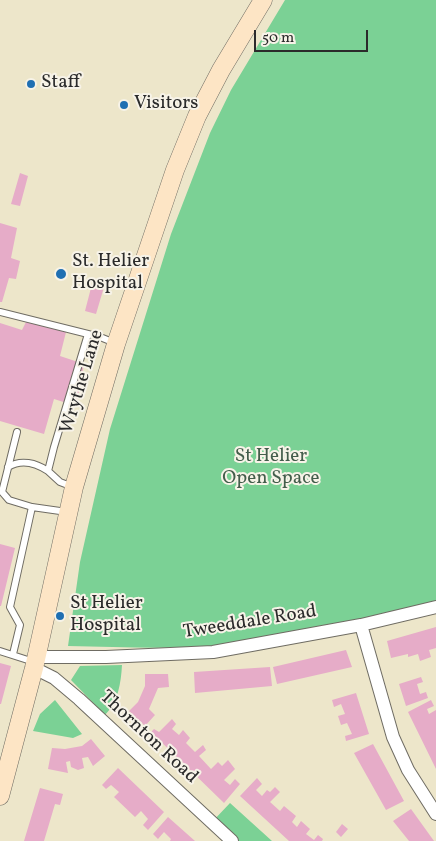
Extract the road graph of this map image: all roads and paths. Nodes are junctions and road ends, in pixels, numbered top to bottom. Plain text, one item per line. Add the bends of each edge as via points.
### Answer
1 (263, 0) edge
2 (0, 312) edge
3 (88, 334) junction
4 (116, 344) junction
5 (17, 432) dead end
6 (8, 467) junction
7 (48, 472) junction
8 (74, 487) junction
9 (2, 492) junction
10 (0, 501) edge
11 (32, 507) junction
12 (68, 512) junction
13 (436, 607) edge
14 (361, 625) junction
15 (0, 651) edge
16 (13, 654) junction
17 (36, 662) junction
18 (0, 796) edge
19 (436, 814) edge
20 (232, 841) edge

1 - 4 main road, Wrythe Lane via 197,116 175,170
2 - 3 lane
3 - 4 lane
3 - 7 lane
4 - 8 main road, Wrythe Lane
5 - 6 lane
6 - 7 lane via 19,462 39,466
6 - 9 lane
7 - 8 lane via 60,482
8 - 12 main road, Wrythe Lane
9 - 10 lane
9 - 11 lane via 9,500
11 - 12 lane
11 - 16 lane via 10,607 20,624
12 - 17 main road, Wrythe Lane
13 - 14 street, Tweeddale Road
14 - 17 street, Tweeddale Road via 213,652
14 - 19 street via 393,737 408,770
15 - 16 lane
16 - 17 lane
17 - 18 main road, Wrythe Lane
17 - 20 street, Thornton Road

